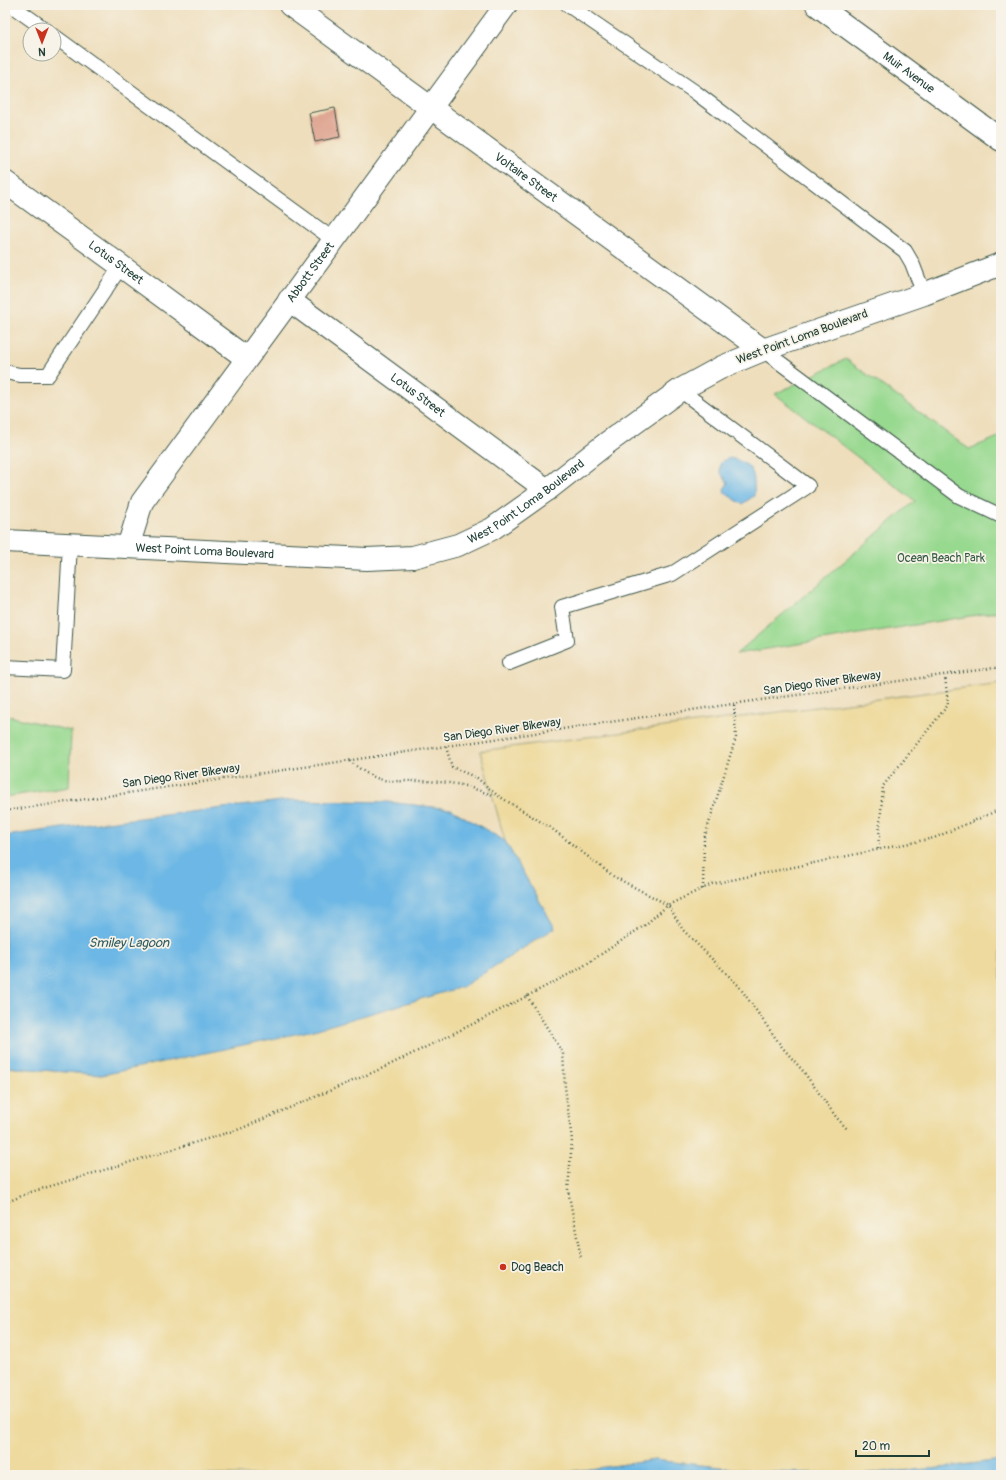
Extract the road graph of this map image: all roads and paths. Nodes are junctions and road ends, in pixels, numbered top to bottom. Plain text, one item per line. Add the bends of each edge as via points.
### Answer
1 (11, 5) edge
2 (290, 5) edge
3 (506, 5) edge
4 (568, 5) edge
5 (817, 5) edge
6 (35, 22) edge
7 (62, 42) edge
8 (430, 108) junction
9 (1001, 140) edge
10 (5, 182) edge
11 (334, 240) junction
12 (1001, 264) edge
13 (121, 266) junction
14 (924, 294) junction
15 (289, 300) junction
16 (763, 350) junction
17 (246, 358) junction
18 (5, 372) edge
19 (680, 390) junction
20 (547, 490) junction
21 (1001, 516) edge
22 (5, 541) edge
23 (70, 544) junction
24 (128, 547) junction
25 (509, 663) dead end
26 (5, 667) edge
27 (1001, 668) edge
28 (944, 676) junction
29 (734, 704) junction
30 (446, 747) junction
31 (350, 760) junction
32 (496, 795) junction
33 (1001, 809) edge
34 (5, 811) edge
35 (878, 849) junction
36 (703, 889) junction
37 (668, 905) junction
38 (527, 996) junction
39 (848, 1130) dead end
40 (5, 1203) edge
41 (581, 1258) dead end

1 - 6 lane
2 - 8 street, Voltaire Street
3 - 8 street, Abbott Street
4 - 14 lane via 695,92 905,251
5 - 9 street, Muir Avenue
7 - 11 lane
8 - 11 street, Abbott Street
8 - 16 street, Voltaire Street
10 - 13 street, Lotus Street
11 - 15 street, Abbott Street
12 - 14 street, West Point Loma Boulevard
13 - 17 street, Lotus Street
13 - 18 lane via 48,375
14 - 16 street, West Point Loma Boulevard
15 - 17 street, Abbott Street
15 - 20 street, Lotus Street
16 - 19 street, West Point Loma Boulevard via 722,367
16 - 21 lane via 959,496
17 - 24 street, Abbott Street via 142,502
19 - 20 street, West Point Loma Boulevard
19 - 25 lane via 808,486 672,574 562,607 567,640
20 - 24 street, West Point Loma Boulevard via 492,529 458,545 413,557 367,559
22 - 23 street, West Point Loma Boulevard
23 - 24 street, West Point Loma Boulevard
23 - 26 lane via 63,670
27 - 28 path, San Diego River Bikeway
28 - 29 path, San Diego River Bikeway
28 - 35 path via 948,705 883,786
29 - 30 path, San Diego River Bikeway
29 - 36 path via 736,737 704,839
30 - 31 path, San Diego River Bikeway
30 - 32 path via 452,767 477,778
31 - 32 path via 357,768 379,779 465,785 482,793
31 - 34 path, San Diego River Bikeway
32 - 37 path via 551,828 613,876
33 - 35 path via 934,838
35 - 36 path via 712,884
36 - 37 path
37 - 38 path via 645,925 579,969
37 - 39 path via 683,930 738,985 782,1047
38 - 40 path via 383,1068 240,1129 31,1192
38 - 41 path via 563,1053 572,1140 568,1190

